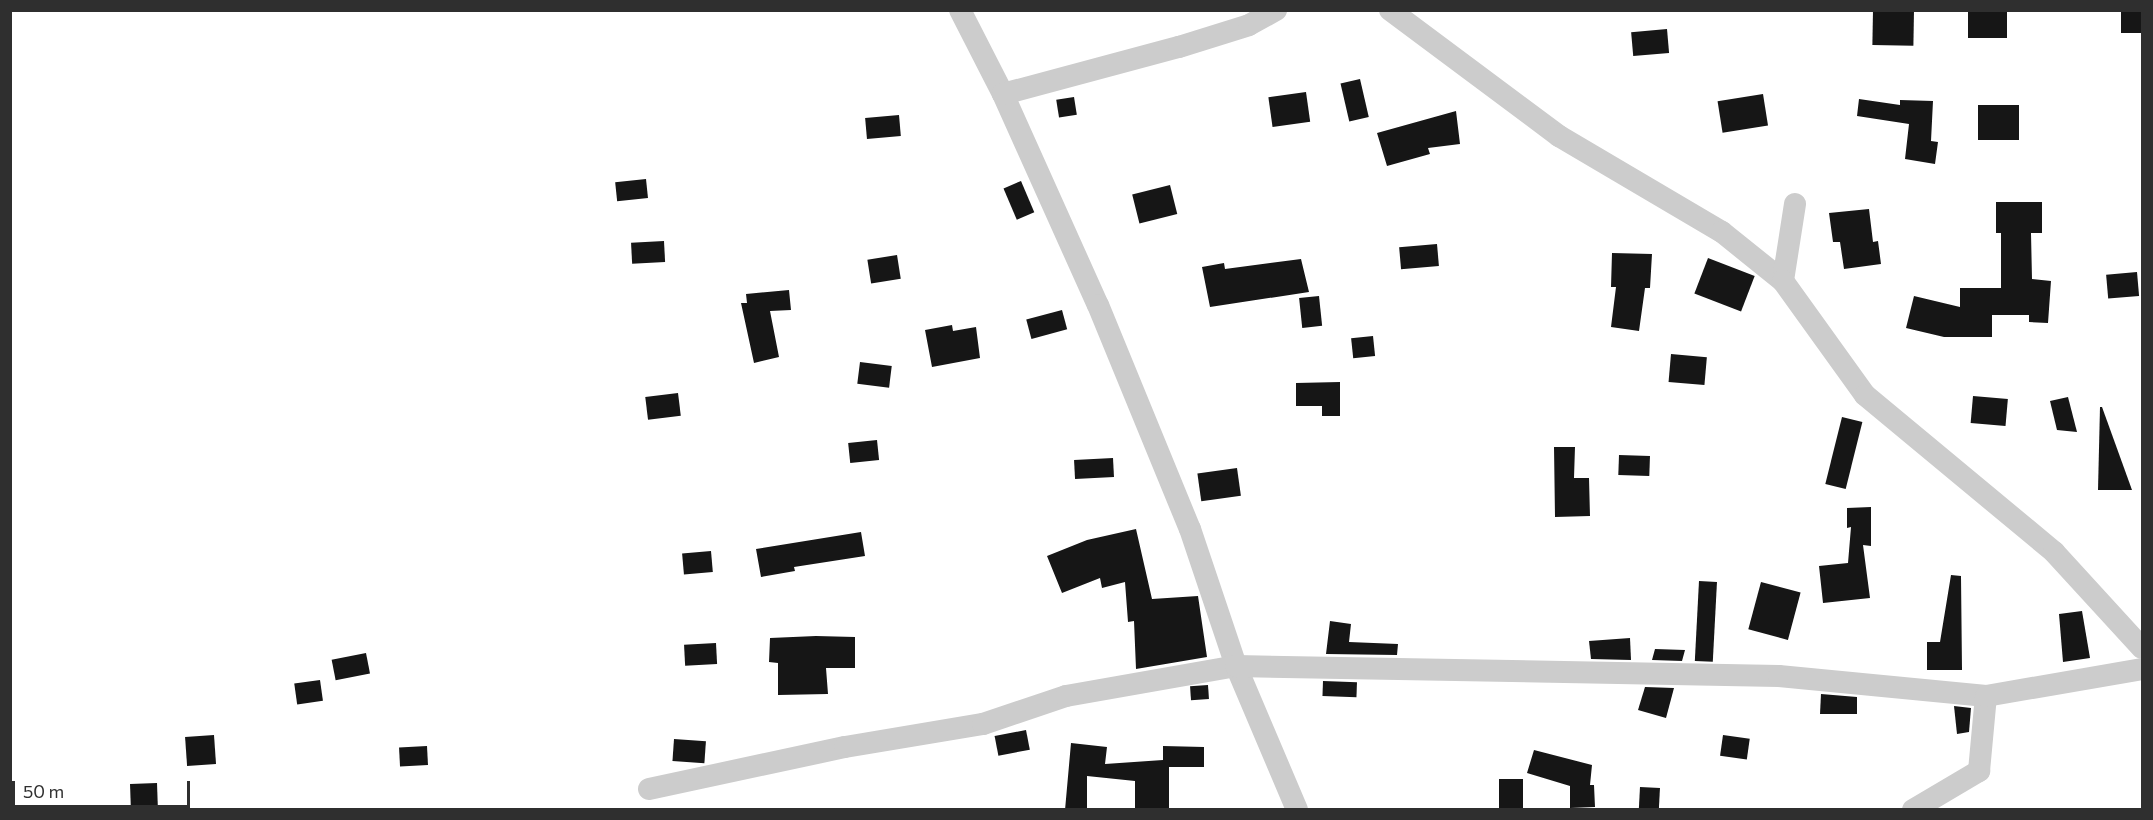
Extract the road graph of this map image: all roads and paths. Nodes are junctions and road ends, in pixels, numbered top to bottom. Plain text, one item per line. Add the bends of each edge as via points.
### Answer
1 (960, 10) edge
2 (1276, 10) edge
3 (1390, 10) edge
4 (1003, 94) junction
5 (1796, 204) dead end
6 (1783, 281) junction
7 (2142, 648) edge
8 (1236, 666) junction
9 (2142, 669) edge
10 (1986, 696) junction
11 (649, 789) dead end
12 (1297, 810) edge
13 (1913, 810) edge

1 - 4 street
2 - 4 street via 1249,25 1179,47
3 - 6 street via 1559,136 1722,232
4 - 8 street via 1098,305 1190,529
5 - 6 street
6 - 7 street via 1865,395 2054,552
8 - 10 street via 1779,676
8 - 11 street via 1066,696 983,724 845,747
8 - 12 street
9 - 10 street
10 - 13 street via 1979,771

